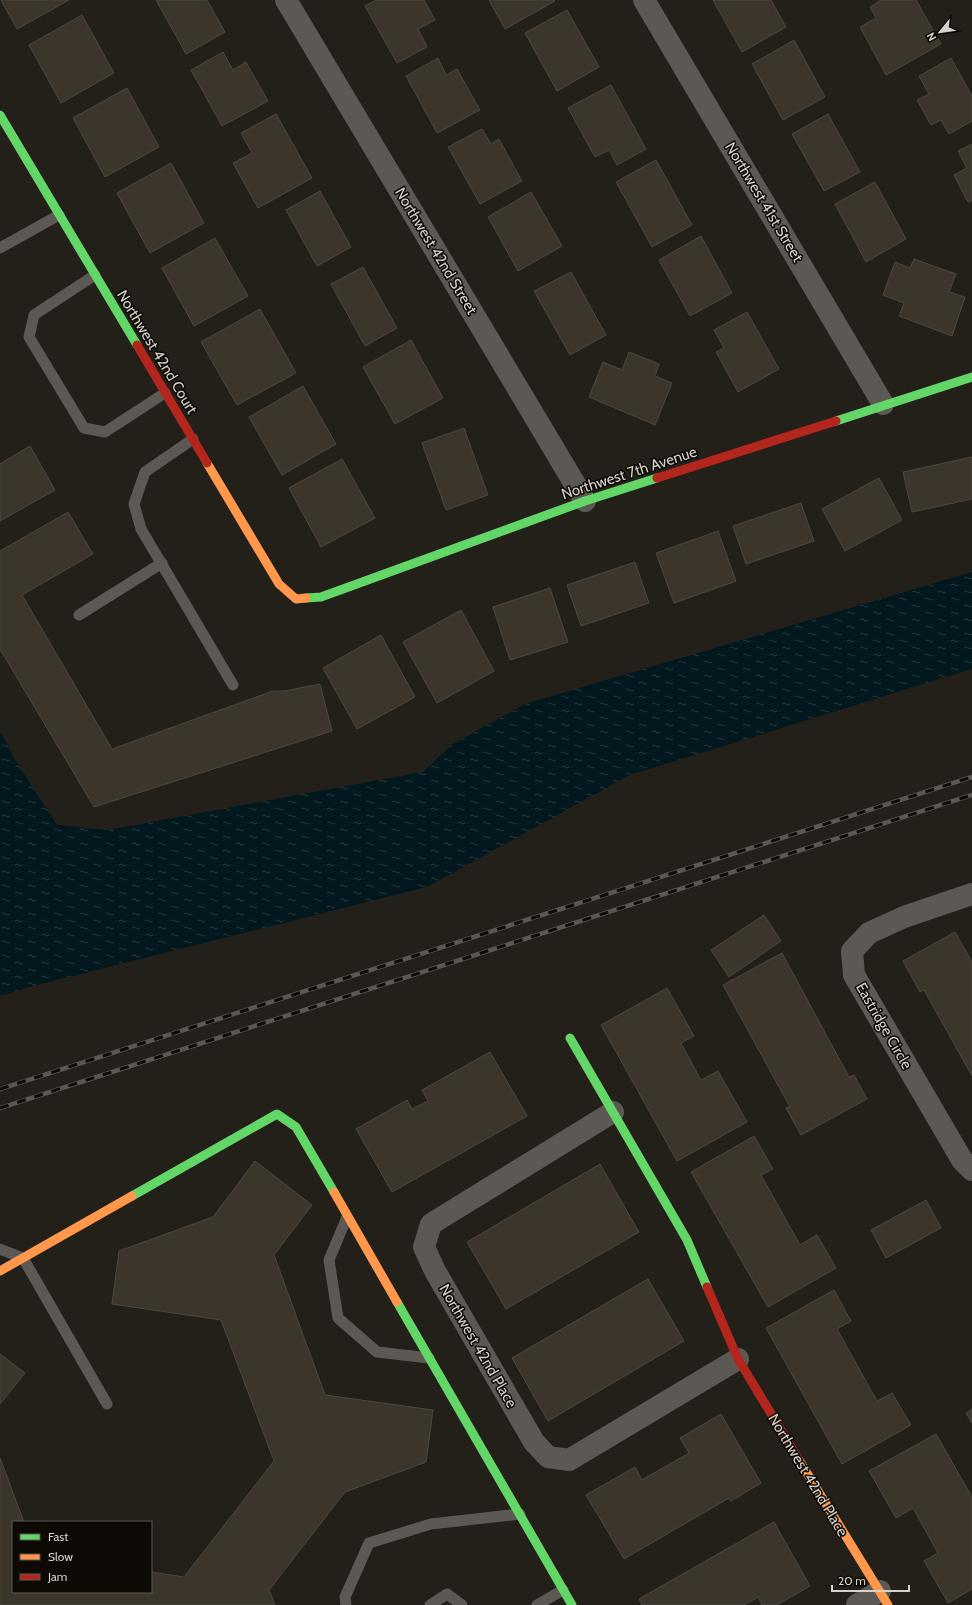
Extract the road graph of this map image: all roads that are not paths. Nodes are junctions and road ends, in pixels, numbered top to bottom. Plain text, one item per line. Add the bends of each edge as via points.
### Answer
1 (286, 0) edge
2 (644, 0) edge
3 (0, 115) edge
4 (59, 215) junction
5 (0, 248) edge
6 (95, 275) junction
7 (972, 377) edge
8 (164, 393) junction
9 (883, 404) junction
10 (193, 439) junction
11 (585, 502) junction
12 (162, 564) junction
13 (296, 599) joint
14 (79, 616) dead end
15 (234, 684) dead end
16 (972, 894) edge
17 (570, 1038) dead end
18 (613, 1112) junction
19 (972, 1170) edge
20 (347, 1216) junction
21 (0, 1249) edge
22 (23, 1258) junction
23 (0, 1271) edge
24 (429, 1358) junction
25 (738, 1359) junction
26 (107, 1404) dead end
27 (520, 1514) junction
28 (563, 1590) junction
29 (884, 1598) edge
30 (346, 1605) edge
31 (430, 1605) edge
32 (462, 1605) edge
33 (537, 1605) edge
34 (572, 1605) edge
35 (857, 1605) edge

1 - 11 street, Northwest 42nd Street
2 - 9 street, Northwest 41st Street
3 - 4 street, Northwest 42nd Court
4 - 5 lane
4 - 6 street, Northwest 42nd Court
6 - 8 street, Northwest 42nd Court
6 - 8 lane via 34,315 29,337 84,428 105,432
7 - 9 street, Northwest 7th Avenue
8 - 10 street, Northwest 42nd Court
9 - 11 street, Northwest 7th Avenue
10 - 12 lane via 145,472 134,504 141,529
10 - 13 street, Northwest 42nd Court via 279,584
11 - 13 street, Northwest 7th Avenue via 321,597
12 - 14 lane
12 - 15 lane
16 - 19 street, Eastridge Circle via 904,917 869,933 852,951 854,975 962,1160
17 - 18 street, Northwest 42nd Place
18 - 25 street, Northwest 42nd Place via 687,1240
18 - 25 street, Northwest 42nd Place via 431,1224 424,1247 435,1271 534,1442 548,1457 569,1460
20 - 22 street via 296,1127 277,1114
20 - 24 street
20 - 24 lane via 329,1260 338,1318 377,1352
21 - 22 lane
22 - 23 street
22 - 26 lane
24 - 27 street
25 - 29 street, Northwest 42nd Place via 837,1525
27 - 28 street
27 - 30 lane via 431,1524 369,1543 345,1596
28 - 33 lane
28 - 34 street
29 - 35 street, Northwest 42nd Place
31 - 32 lane via 447,1594

